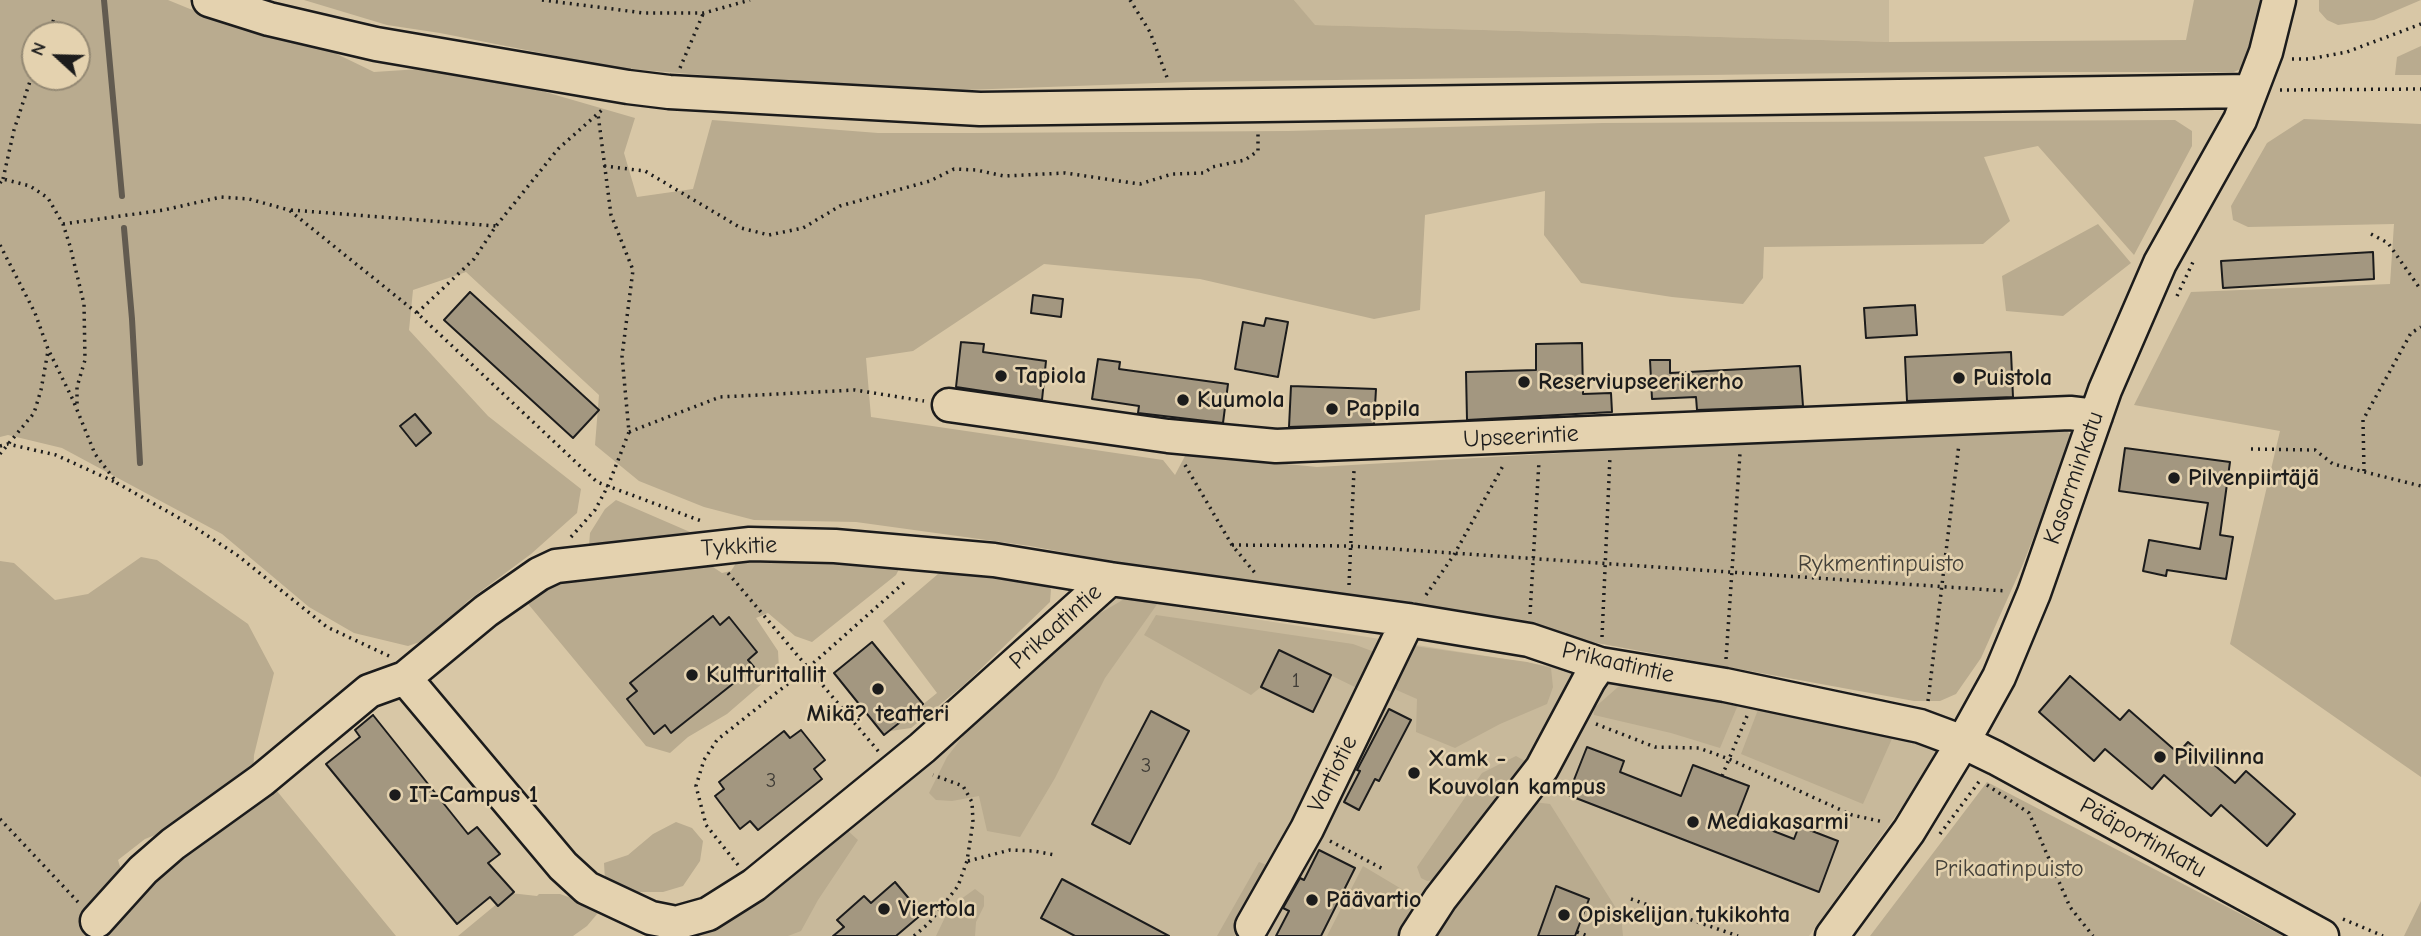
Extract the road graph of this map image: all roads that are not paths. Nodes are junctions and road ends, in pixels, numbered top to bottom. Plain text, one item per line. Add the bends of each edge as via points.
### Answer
1 (209, 0) edge
2 (2279, 0) edge
3 (2269, 94) junction
4 (949, 405) road end
5 (2096, 416) junction
6 (1110, 579) junction
7 (1408, 620) junction
8 (1600, 664) junction
9 (411, 673) junction
10 (1963, 742) junction
11 (97, 921) road end
12 (1252, 926) dead end
13 (1416, 936) edge
14 (1832, 936) edge
15 (2322, 936) edge

1 - 3 street via 376,44 628,87 980,109
2 - 3 street, Kasarminkatu via 2266,52
3 - 5 street, Kasarminkatu via 2240,120 2160,263
4 - 5 street, Upseerintie via 1168,436 1276,446 2070,413
5 - 10 street, Kasarminkatu via 2034,593 1999,677
6 - 7 street, Prikaatintie
6 - 9 street, Tykkitie via 994,560 835,546 750,544 556,566 486,611
6 - 9 street, Prikaatintie via 922,748 754,885 708,914 676,923 651,918 587,888 563,866
7 - 8 street, Prikaatintie via 1529,640
7 - 12 street, Vartiotie via 1307,828
8 - 10 street, Prikaatintie via 1920,726
8 - 13 street via 1542,768
9 - 11 street, Tykkitie via 369,691 261,780 173,844
10 - 14 street, Kasarminkatu via 1909,831
10 - 15 street, Pääportinkatu

